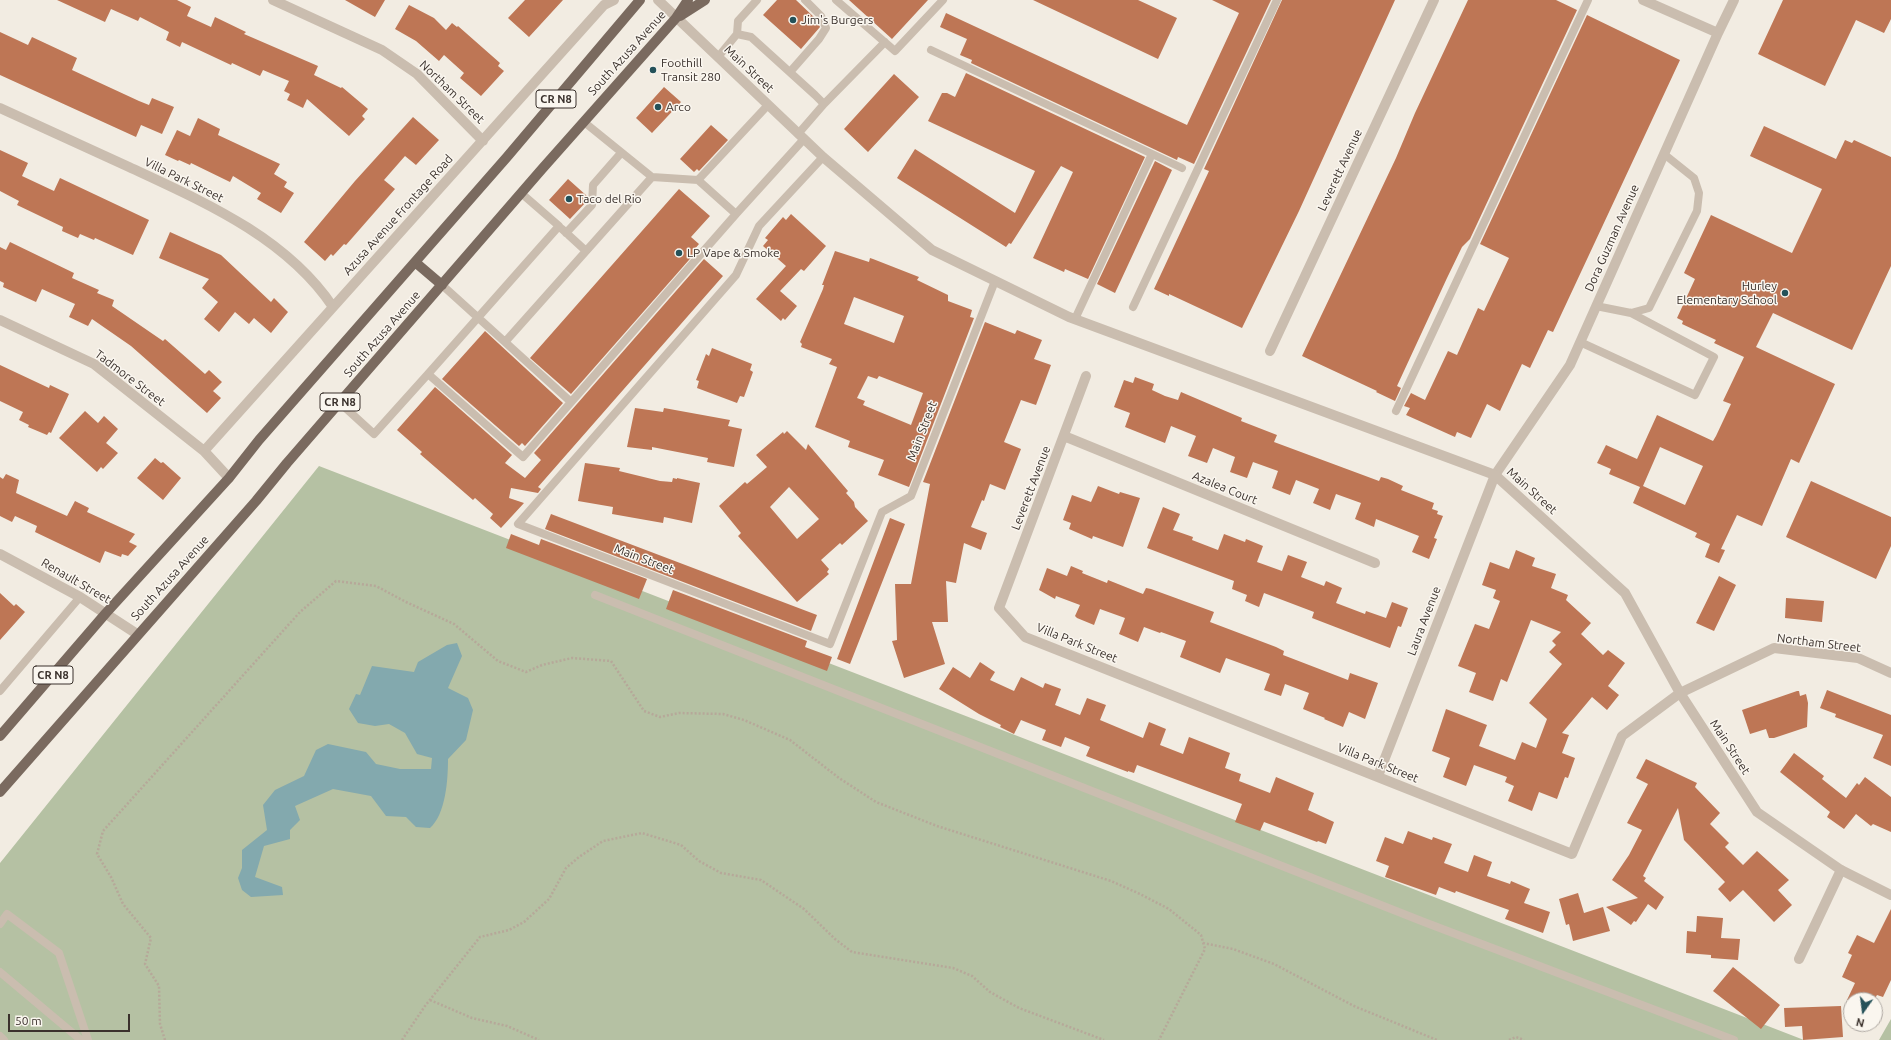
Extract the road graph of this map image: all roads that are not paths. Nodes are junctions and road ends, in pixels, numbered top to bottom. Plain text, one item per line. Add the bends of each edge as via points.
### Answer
1 (273, 0) edge
2 (614, 0) edge
3 (640, 0) edge
4 (658, 0) edge
5 (688, 0) edge
6 (705, 0) edge
7 (757, 0) edge
8 (805, 0) edge
9 (836, 0) edge
10 (943, 0) edge
11 (1276, 0) edge
12 (1434, 0) edge
13 (1588, 0) edge
14 (1643, 0) edge
15 (1734, 0) edge
16 (676, 18) junction
17 (1718, 33) junction
18 (737, 34) junction
19 (885, 42) junction
20 (931, 50) dead end
21 (718, 57) junction
22 (790, 72) junction
23 (824, 104) junction
24 (768, 105) junction
25 (0, 108) edge
26 (584, 122) junction
27 (801, 136) junction
28 (483, 140) junction
29 (621, 153) junction
30 (1152, 154) junction
31 (1664, 154) junction
32 (823, 157) junction
33 (1182, 168) dead end
34 (652, 177) junction
35 (698, 180) junction
36 (521, 193) junction
37 (736, 214) junction
38 (559, 226) junction
39 (566, 233) junction
40 (586, 251) junction
41 (415, 262) junction
42 (995, 281) junction
43 (442, 286) junction
44 (1596, 306) junction
45 (333, 307) junction
46 (1133, 307) dead end
47 (1631, 313) junction
48 (478, 318) junction
49 (1075, 319) junction
50 (0, 320) edge
51 (505, 342) junction
52 (1580, 342) junction
53 (1270, 351) dead end
54 (428, 374) junction
55 (1086, 376) dead end
56 (339, 402) junction
57 (571, 402) junction
58 (1396, 411) dead end
59 (1064, 436) junction
60 (204, 451) junction
61 (1495, 475) junction
62 (229, 478) junction
63 (0, 554) edge
64 (1375, 563) dead end
65 (595, 595) dead end
66 (80, 597) junction
67 (999, 608) joint
68 (106, 613) junction
69 (137, 634) junction
70 (1891, 673) edge
71 (0, 691) edge
72 (1680, 694) junction
73 (0, 736) edge
74 (1378, 776) junction
75 (0, 792) edge
76 (1841, 870) junction
77 (1891, 895) edge
78 (0, 924) edge
79 (1799, 959) dead end
80 (0, 972) edge
81 (0, 1036) edge
82 (4, 1040) edge
83 (81, 1040) edge
84 (88, 1040) edge
85 (1734, 1040) edge

1 - 28 street, Northam Street via 382,50 417,74
2 - 28 street, Azusa Avenue Frontage Road via 604,5
3 - 41 main road, South Azusa Avenue / CR N8
4 - 16 street, Main Street
5 - 16 main road, South Azusa Avenue / CR N8
6 - 16 main road
7 - 18 lane via 738,21
8 - 22 lane via 821,16 826,28 819,40
9 - 19 lane
10 - 19 lane via 895,51
11 - 46 lane
12 - 53 street, Leverett Avenue
13 - 58 lane
14 - 17 street
15 - 17 street, Dora Guzman Avenue
16 - 21 street, Main Street
16 - 26 main road, South Azusa Avenue / CR N8
17 - 31 street, Dora Guzman Avenue
18 - 21 lane
18 - 22 lane via 751,37
19 - 23 lane
20 - 30 lane
21 - 24 street, Main Street
22 - 23 lane
23 - 27 lane
24 - 27 street, Main Street
24 - 35 lane
25 - 45 street, Villa Park Street via 186,194 248,227 319,286
26 - 29 lane
26 - 36 main road, South Azusa Avenue / CR N8
27 - 32 street, Main Street
27 - 37 lane
28 - 45 street, Azusa Avenue Frontage Road
29 - 34 lane
29 - 39 lane via 593,185 592,205
30 - 33 lane
30 - 49 lane
31 - 44 street, Dora Guzman Avenue
31 - 47 lane via 1694,178 1700,193 1697,211 1649,308
32 - 42 street, Main Street via 932,250
32 - 42 lane, Main Street via 759,226 736,274 518,524 830,644 882,512 911,496
34 - 35 lane
34 - 40 lane
35 - 37 lane
36 - 38 lane
36 - 43 main road, South Azusa Avenue / CR N8
37 - 57 lane
38 - 39 lane
38 - 48 lane
39 - 40 lane
40 - 51 lane
41 - 43 main road
41 - 62 main road, South Azusa Avenue / CR N8 via 259,440
42 - 49 street, Main Street
43 - 48 lane
43 - 56 main road, South Azusa Avenue / CR N8
44 - 47 lane
44 - 52 street, Dora Guzman Avenue
45 - 60 street, Azusa Avenue Frontage Road
47 - 52 lane via 1714,357 1695,395
48 - 51 lane
48 - 54 lane
49 - 61 street, Main Street
50 - 60 street, Tadmore Street via 94,364
51 - 57 lane
52 - 61 street, Dora Guzman Avenue via 1570,365
54 - 56 lane via 374,434
54 - 57 lane via 522,457
55 - 59 street, Leverett Avenue
56 - 69 main road, South Azusa Avenue / CR N8 via 256,501
59 - 64 street, Azalea Court
59 - 67 street, Leverett Avenue
60 - 62 street, Tadmore Street
61 - 72 street, Main Street via 1625,594
61 - 74 street, Laura Avenue
62 - 68 main road, South Azusa Avenue / CR N8
63 - 66 street, Renault Street
65 - 85 lane via 1424,922
66 - 68 street, Renault Street
66 - 71 lane
67 - 74 street, Villa Park Street via 1025,637
68 - 69 street, Renault Street
68 - 73 main road, South Azusa Avenue / CR N8
69 - 75 main road, South Azusa Avenue / CR N8
70 - 72 street, Northam Street via 1858,658 1774,648
72 - 74 street, Villa Park Street via 1622,736 1572,854
72 - 76 street, Main Street via 1757,812
76 - 77 street, Main Street
76 - 79 street
78 - 84 lane via 7,914 59,953
80 - 83 lane
81 - 82 lane

